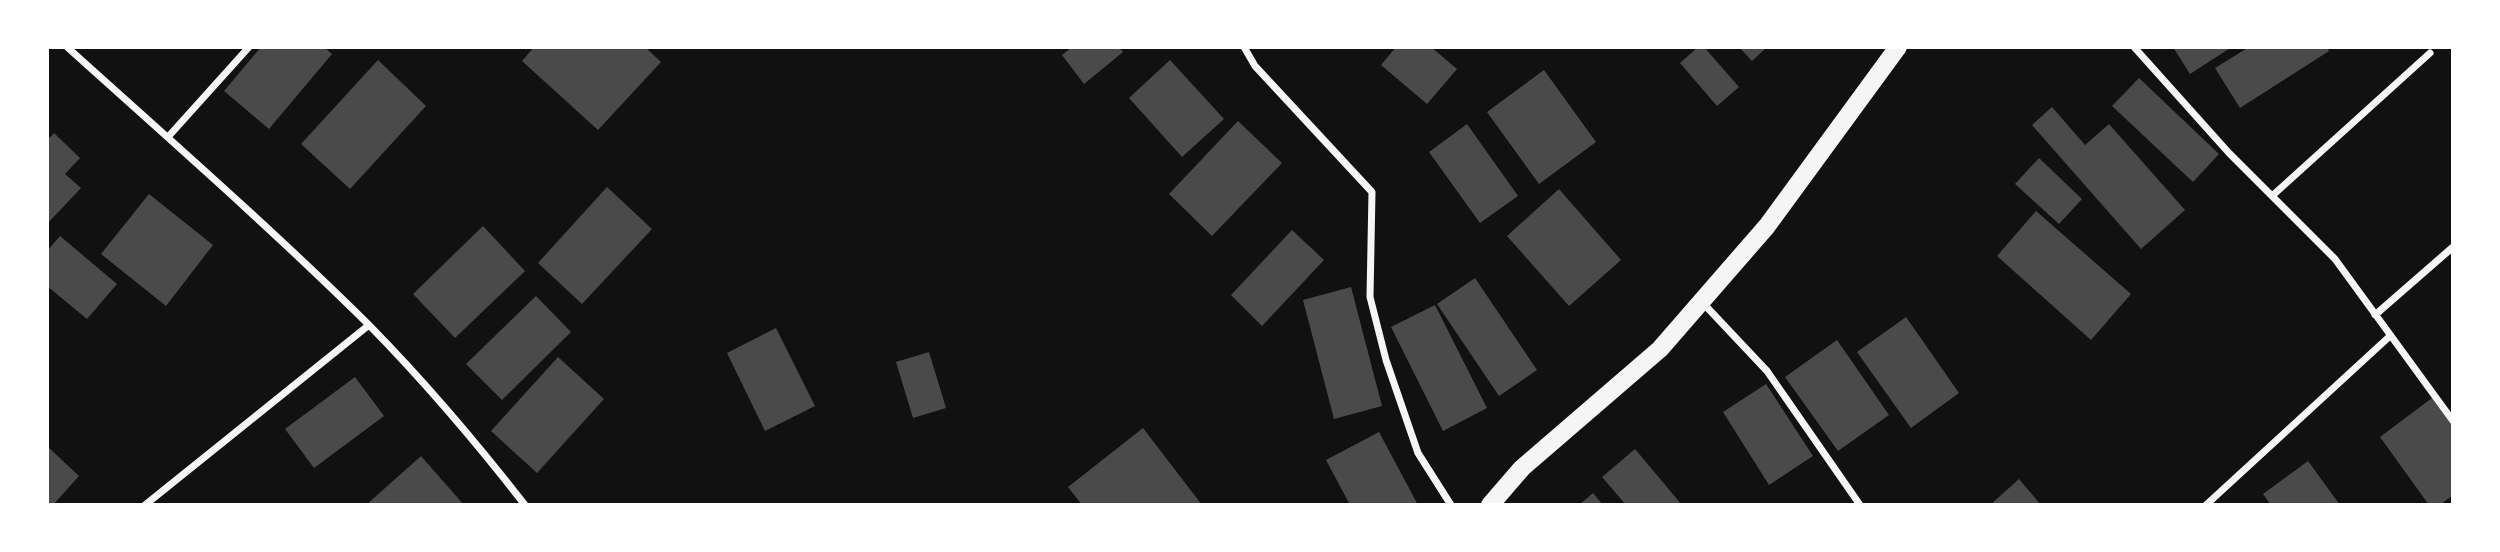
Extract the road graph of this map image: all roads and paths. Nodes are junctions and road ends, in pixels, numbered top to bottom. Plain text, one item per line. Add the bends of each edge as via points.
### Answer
1 (67, 47) edge
2 (249, 47) edge
3 (1244, 47) edge
4 (1898, 47) edge
5 (2134, 47) edge
6 (2430, 53) dead end
7 (168, 137) junction
8 (2272, 196) junction
9 (2453, 247) edge
10 (1702, 301) junction
11 (2375, 315) junction
12 (369, 325) junction
13 (2390, 336) junction
14 (2453, 421) edge
15 (145, 505) edge
16 (525, 505) edge
17 (1451, 505) edge
18 (1490, 505) edge
19 (1860, 505) edge
20 (2206, 505) edge

1 - 7 street
2 - 7 street
3 - 17 street via 1255,66 1372,192 1370,297 1418,453
4 - 10 main road via 1766,226
5 - 8 street
6 - 8 street
7 - 12 street
8 - 11 street via 2335,259
9 - 11 street
10 - 18 main road via 1660,349 1522,468
10 - 19 street via 1767,371
11 - 13 street
12 - 15 street
12 - 16 street
13 - 14 street
13 - 20 street

